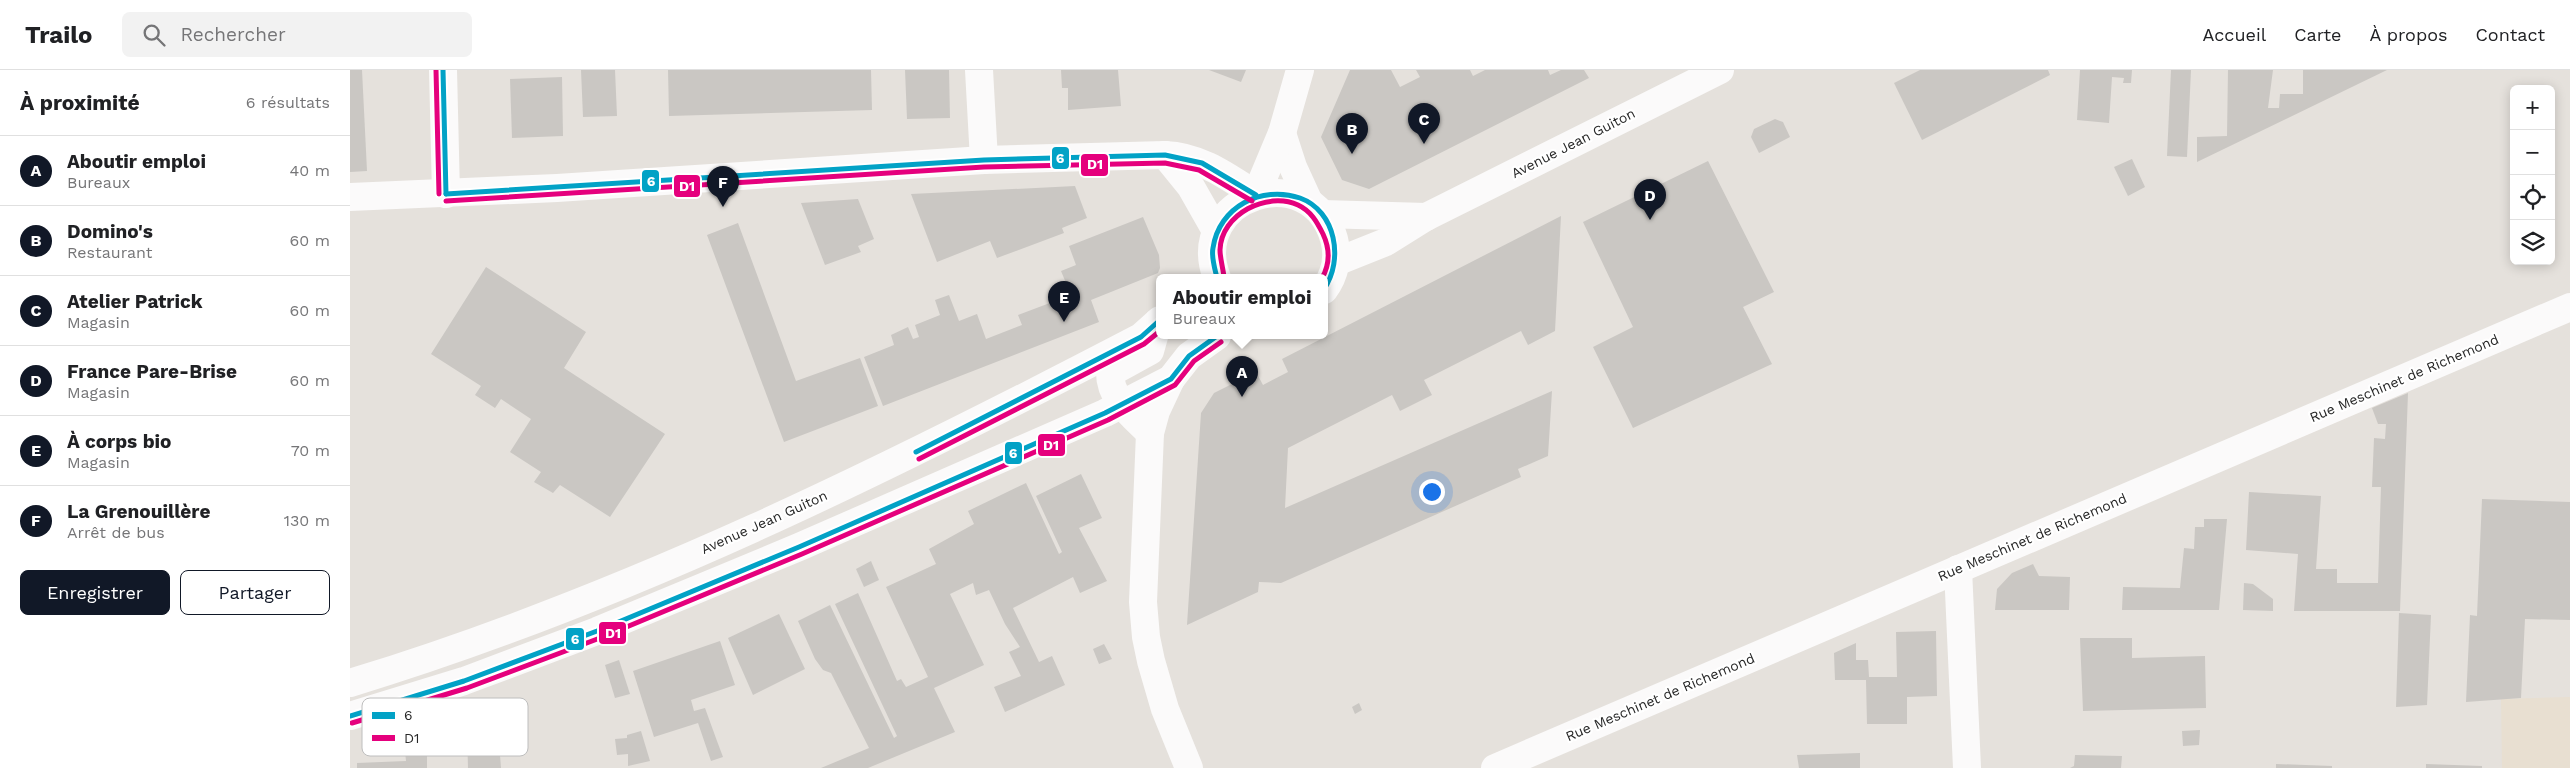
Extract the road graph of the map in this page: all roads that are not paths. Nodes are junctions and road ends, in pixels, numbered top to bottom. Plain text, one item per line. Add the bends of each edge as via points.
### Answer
1 (443, 70) edge
2 (979, 70) edge
3 (1300, 70) edge
4 (1720, 70) edge
5 (1282, 133) junction
6 (1165, 155) junction
7 (984, 160) junction
8 (446, 194) junction
9 (1256, 195) junction
10 (350, 198) edge
11 (1315, 208) junction
12 (1426, 217) junction
13 (1215, 254) edge
14 (1336, 262) junction
15 (1199, 274) edge
16 (1328, 285) edge
17 (2570, 306) edge
18 (1156, 324) edge
19 (1156, 331) edge
20 (1213, 339) edge
21 (1171, 379) junction
22 (1121, 405) junction
23 (1150, 433) junction
24 (1958, 569) junction
25 (350, 684) edge
26 (409, 698) edge
27 (362, 712) edge
28 (350, 716) edge
29 (1189, 768) edge
30 (1494, 768) edge
31 (1966, 768) edge

1 - 8 street
2 - 7 street
3 - 5 street
4 - 12 street, Avenue Jean Guiton
5 - 9 street
5 - 11 street via 1293,167
6 - 7 street
6 - 9 street via 1206,165
6 - 13 street via 1191,187
7 - 8 street
8 - 10 street
9 - 11 street, Avenue Jean Guiton via 1276,192 1293,195
9 - 13 street via 1226,215
11 - 12 street, Avenue Jean Guiton
11 - 14 street via 1331,229 1336,245
12 - 14 street, Avenue Jean Guiton via 1386,242
13 - 15 street
14 - 16 street
17 - 24 street, Rue Meschinet de Richemond
18 - 25 street, Avenue Jean Guiton via 1141,337 888,466 667,566 538,619
19 - 22 street via 1150,351 1110,374
20 - 21 street via 1189,356
21 - 22 street
21 - 23 street
22 - 23 street
22 - 26 street via 808,543 597,631 464,681
23 - 29 street via 1144,602 1146,637 1165,709
24 - 30 street, Rue Meschinet de Richemond
24 - 31 street
27 - 28 street

